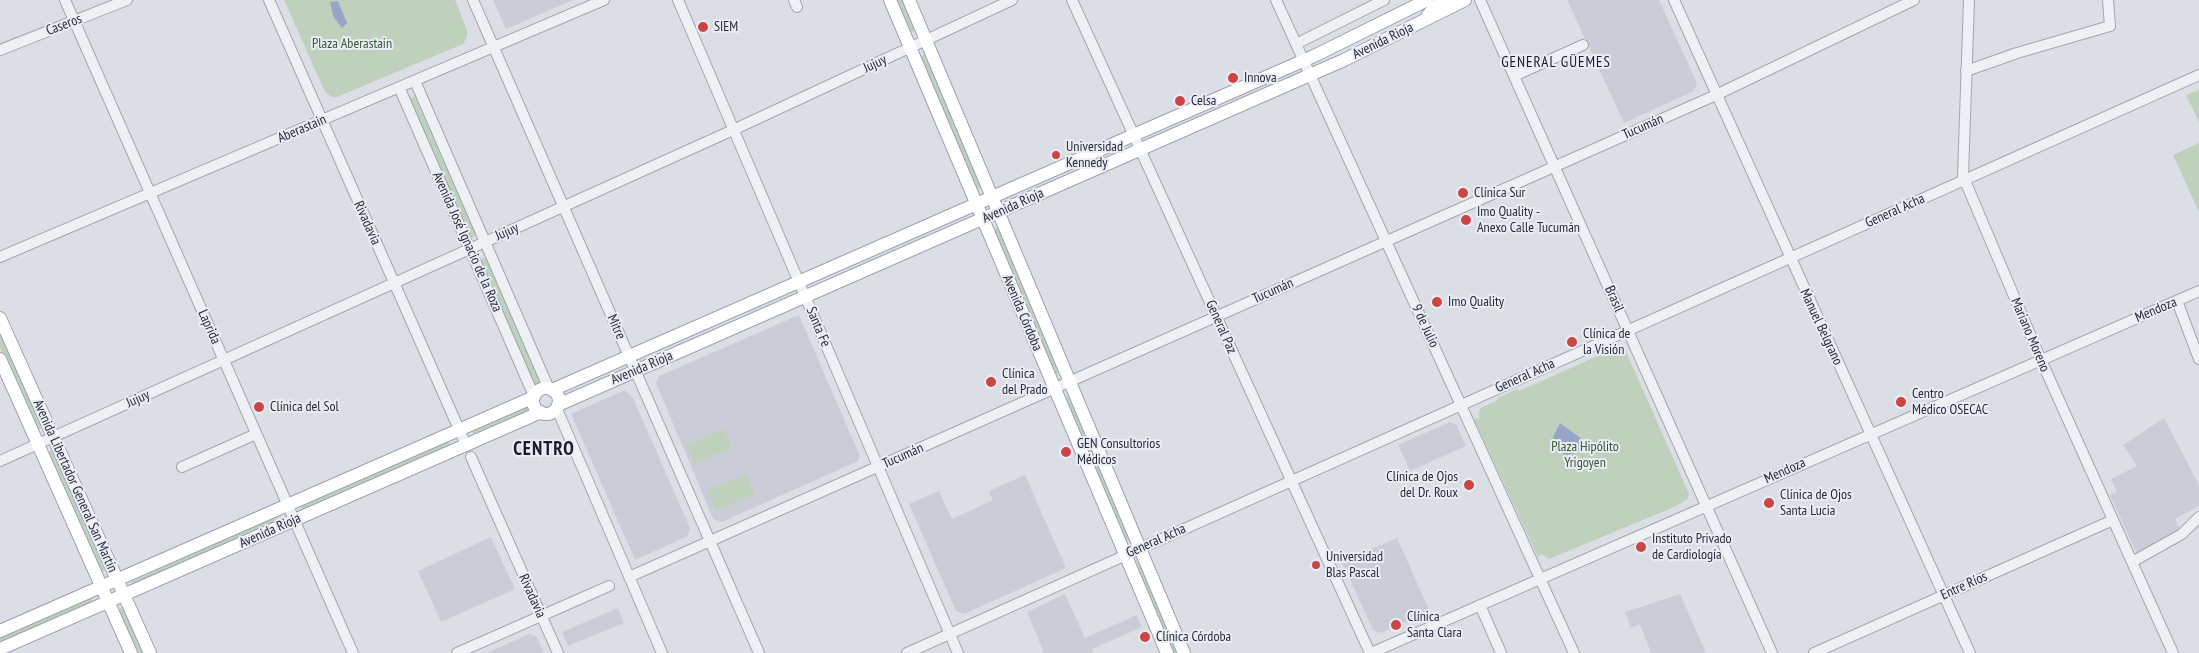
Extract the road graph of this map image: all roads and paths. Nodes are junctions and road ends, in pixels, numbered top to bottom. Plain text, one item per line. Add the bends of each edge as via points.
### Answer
1 (65, 0) edge
2 (128, 0) edge
3 (269, 0) edge
4 (473, 0) edge
5 (604, 0) edge
6 (678, 0) edge
7 (890, 0) edge
8 (909, 0) edge
9 (1012, 0) edge
10 (1072, 0) edge
11 (1276, 0) edge
12 (1384, 0) edge
13 (1427, 0) edge
14 (1445, 0) edge
15 (1465, 0) edge
16 (1480, 0) edge
17 (1674, 0) edge
18 (1914, 0) edge
19 (1969, 0) edge
20 (2108, 0) edge
21 (1426, 20) junction
22 (74, 21) junction
23 (1355, 36) junction
24 (926, 40) junction
25 (1296, 44) junction
26 (1583, 45) dead end
27 (494, 47) junction
28 (910, 48) junction
29 (0, 50) edge
30 (1303, 60) junction
31 (1966, 71) junction
32 (1310, 75) junction
33 (2199, 75) edge
34 (1514, 76) junction
35 (415, 81) junction
36 (399, 88) junction
37 (1716, 95) junction
38 (322, 120) junction
39 (733, 130) junction
40 (1133, 135) junction
41 (1140, 150) junction
42 (1555, 166) junction
43 (1964, 180) junction
44 (150, 193) junction
45 (991, 197) junction
46 (976, 204) junction
47 (564, 207) junction
48 (998, 213) junction
49 (983, 220) junction
50 (1386, 241) junction
51 (486, 242) junction
52 (470, 249) junction
53 (0, 257) edge
54 (1790, 258) junction
55 (798, 282) junction
56 (394, 284) junction
57 (2199, 291) edge
58 (805, 298) junction
59 (2177, 301) junction
60 (1216, 316) junction
61 (0, 318) edge
62 (1627, 330) junction
63 (629, 356) junction
64 (0, 359) edge
65 (2199, 359) edge
66 (224, 360) junction
67 (2040, 360) junction
68 (636, 371) junction
69 (1070, 382) junction
70 (1054, 388) junction
71 (551, 389) junction
72 (534, 397) junction
73 (1461, 404) junction
74 (558, 407) junction
75 (541, 412) junction
76 (459, 430) junction
77 (256, 434) junction
78 (1871, 434) junction
79 (53, 437) junction
80 (38, 444) junction
81 (468, 451) junction
82 (0, 460) edge
83 (182, 466) dead end
84 (878, 467) junction
85 (1291, 480) junction
86 (288, 506) junction
87 (1705, 506) junction
88 (2199, 517) edge
89 (294, 520) junction
90 (2113, 520) junction
91 (710, 541) junction
92 (1140, 548) junction
93 (1126, 555) junction
94 (2132, 562) junction
95 (629, 577) junction
96 (1540, 579) junction
97 (117, 580) junction
98 (609, 586) dead end
99 (102, 587) junction
100 (124, 595) junction
101 (1944, 595) junction
102 (108, 602) junction
103 (1480, 605) junction
104 (541, 616) junction
105 (0, 631) edge
106 (950, 634) junction
107 (0, 649) edge
108 (131, 653) edge
109 (150, 653) edge
110 (353, 653) edge
111 (457, 653) edge
112 (558, 653) edge
113 (662, 653) edge
114 (759, 653) edge
115 (907, 653) edge
116 (958, 653) edge
117 (1167, 653) edge
118 (1184, 653) edge
119 (1371, 653) edge
120 (1501, 653) edge
121 (1574, 653) edge
122 (1772, 653) edge
123 (1814, 653) edge
124 (1970, 653) edge
125 (2173, 653) edge

1 - 22 street, Laprida
2 - 22 street, Caseros
3 - 38 street, Rivadavia
4 - 27 street, Mitre
5 - 27 street, Aberastain
6 - 39 street, Santa Fe
7 - 28 main road, Avenida Córdoba
8 - 24 main road, Avenida Córdoba
9 - 24 street, Jujuy
10 - 40 street, General Paz
11 - 25 street, 9 de Julio
12 - 25 street
13 - 23 main road, Avenida Rioja
14 - 21 main road
15 - 21 main road, Avenida Rioja
16 - 34 street, Brasil
17 - 37 street, Manuel Belgrano
18 - 37 street, Tucumán
19 - 31 street, Mariano Moreno
20 - 31 street via 2110,26
21 - 32 main road, Avenida Rioja
22 - 29 street, Caseros
22 - 44 street, Laprida
23 - 30 main road, Avenida Rioja
23 - 32 main road via 1344,50 1314,66
24 - 28 street, Jujuy
24 - 45 main road, Avenida Córdoba
25 - 30 street, 9 de Julio
26 - 34 street
27 - 35 street, Aberastain
27 - 47 street, Mitre
28 - 39 street, Jujuy
28 - 46 main road, Avenida Córdoba
30 - 32 street, 9 de Julio
30 - 40 main road, Avenida Rioja
31 - 43 street, Mariano Moreno
32 - 41 main road, Avenida Rioja
32 - 50 street, 9 de Julio
33 - 43 street, General Acha
34 - 42 street, Brasil
35 - 36 street, Aberastain
35 - 51 street, Avenida José Ignacio de la Roza
36 - 38 street, Aberastain
36 - 52 street, Avenida José Ignacio de la Roza
37 - 42 street, Tucumán
37 - 54 street, Manuel Belgrano
38 - 44 street, Aberastain
38 - 56 street, Rivadavia
39 - 47 street, Jujuy
39 - 55 street, Santa Fe
40 - 41 street, General Paz
40 - 45 main road, Avenida Rioja
41 - 48 main road, Avenida Rioja
41 - 60 street, General Paz
42 - 50 street, Tucumán
42 - 62 street, Brasil
43 - 54 street, General Acha
43 - 67 street, Mariano Moreno
44 - 53 street, Aberastain
44 - 66 street, Laprida
45 - 46 main road, Avenida Rioja
45 - 48 main road, Avenida Córdoba
46 - 49 main road, Avenida Córdoba
46 - 55 main road, Avenida Rioja
47 - 51 street, Jujuy
47 - 63 street, Mitre
48 - 49 main road, Avenida Rioja
48 - 69 main road, Avenida Córdoba
49 - 58 main road, Avenida Rioja
49 - 70 main road, Avenida Córdoba
50 - 60 street, Tucumán
50 - 73 street, 9 de Julio
51 - 52 street, Jujuy
51 - 71 street, Avenida José Ignacio de la Roza
52 - 56 street, Jujuy
52 - 72 street, Avenida José Ignacio de la Roza
54 - 62 street, General Acha
54 - 78 street, Manuel Belgrano
55 - 58 street, Santa Fe
55 - 63 main road, Avenida Rioja
56 - 66 street, Jujuy
56 - 76 street, Rivadavia
57 - 59 street, Mendoza
58 - 68 main road, Avenida Rioja
58 - 84 street, Santa Fe
59 - 65 street
59 - 67 street, Mendoza
60 - 69 street, Tucumán
60 - 85 street, General Paz
61 - 79 main road, Avenida Libertador General San Martín
62 - 73 street, General Acha
62 - 87 street, Brasil
63 - 68 street, Mitre
63 - 71 main road, Avenida Rioja
64 - 80 main road, Avenida Libertador General San Martín
66 - 77 street, Laprida
66 - 79 street, Jujuy
67 - 78 street, Mendoza
67 - 90 street, Mariano Moreno
68 - 74 main road, Avenida Rioja
68 - 91 street, Mitre
69 - 70 street, Tucumán
69 - 92 main road, Avenida Córdoba
70 - 84 street, Tucumán
70 - 93 main road, Avenida Córdoba
71 - 72 main road via 542,389
71 - 74 main road via 558,395
72 - 75 main road via 535,407
72 - 76 main road, Avenida Rioja
73 - 85 street, General Acha
73 - 96 street, 9 de Julio
74 - 75 main road via 551,413
74 - 95 street
75 - 81 main road, Avenida Rioja
76 - 81 street, Rivadavia
76 - 86 main road, Avenida Rioja
77 - 83 street
77 - 86 street, Laprida
78 - 87 street, Mendoza
78 - 101 street, Manuel Belgrano
79 - 80 street, Jujuy
79 - 97 main road, Avenida Libertador General San Martín
80 - 82 street, Jujuy
80 - 99 main road, Avenida Libertador General San Martín
81 - 89 main road, Avenida Rioja
81 - 104 street, Rivadavia
84 - 91 street, Tucumán
84 - 106 street, Santa Fe
85 - 92 street, General Acha
85 - 119 street, General Paz
86 - 89 street, Laprida
86 - 97 main road, Avenida Rioja
87 - 96 street, Mendoza
87 - 122 street, Brasil
88 - 94 street via 2182,534
89 - 100 main road, Avenida Rioja
89 - 110 street, Laprida
90 - 94 street, Mariano Moreno
90 - 101 street, Entre Ríos
91 - 95 street, Tucumán
91 - 114 street, Mitre
92 - 93 street, General Acha
92 - 118 main road, Avenida Córdoba
93 - 106 street, General Acha
93 - 117 main road, Avenida Córdoba
94 - 125 street, Mariano Moreno
95 - 113 street
96 - 103 street, Mendoza
96 - 121 street, 9 de Julio
97 - 99 main road, Avenida Rioja
97 - 100 main road, Avenida Libertador General San Martín
98 - 104 street
99 - 102 main road, Avenida Libertador General San Martín
99 - 105 main road, Avenida Rioja
100 - 102 main road, Avenida Rioja
100 - 109 main road, Avenida Libertador General San Martín
101 - 123 street, Entre Ríos
101 - 124 street, Manuel Belgrano
102 - 107 main road, Avenida Rioja
102 - 108 main road, Avenida Libertador General San Martín
103 - 119 street, Mendoza
103 - 120 street
104 - 111 street
104 - 112 street, Rivadavia
106 - 115 street, General Acha
106 - 116 street, Santa Fe

